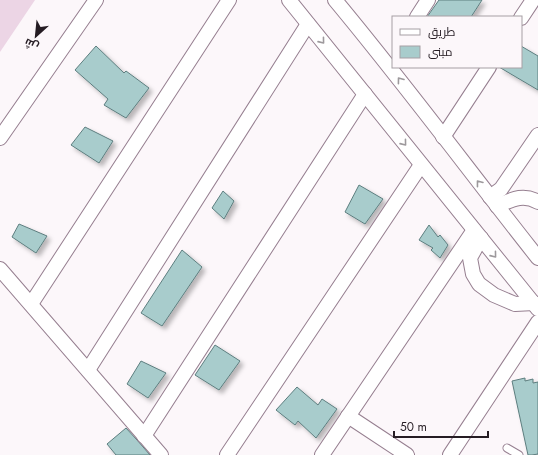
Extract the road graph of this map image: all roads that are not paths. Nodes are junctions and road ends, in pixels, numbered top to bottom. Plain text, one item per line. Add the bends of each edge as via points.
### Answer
1 (96, 0) edge
2 (229, 0) edge
3 (289, 0) edge
4 (336, 0) edge
5 (428, 0) edge
6 (533, 0) edge
7 (418, 16) edge
8 (522, 16) edge
9 (308, 24) junction
10 (390, 57) edge
11 (397, 68) edge
12 (488, 68) edge
13 (365, 94) junction
14 (538, 135) edge
15 (443, 137) junction
16 (0, 138) edge
17 (421, 165) junction
18 (493, 202) junction
19 (538, 202) edge
20 (477, 234) junction
21 (538, 258) edge
22 (0, 269) edge
23 (30, 304) junction
24 (536, 306) edge
25 (538, 322) edge
26 (88, 370) junction
27 (348, 416) junction
28 (144, 436) junction
29 (507, 448) dead end
30 (161, 455) edge
31 (227, 455) edge
32 (322, 455) edge
33 (407, 455) edge
34 (450, 455) edge
35 (519, 455) edge

1 - 16 street
2 - 23 street
3 - 9 street
4 - 10 street
5 - 7 street
6 - 8 street
9 -> 13 street
9 - 26 street
15 -> 11 street
12 - 15 street
13 -> 17 street
13 - 28 street
14 - 18 street
18 -> 15 street
17 - 20 street
17 - 31 street
18 - 19 street via 515,198
18 - 21 street
20 -> 24 street
20 - 24 street via 470,258 473,274 479,284 494,295 515,304
20 - 27 street
22 - 23 street
23 - 26 street
25 - 34 street
26 - 28 street
27 - 32 street
27 - 33 street
28 - 30 street
29 - 35 lane

